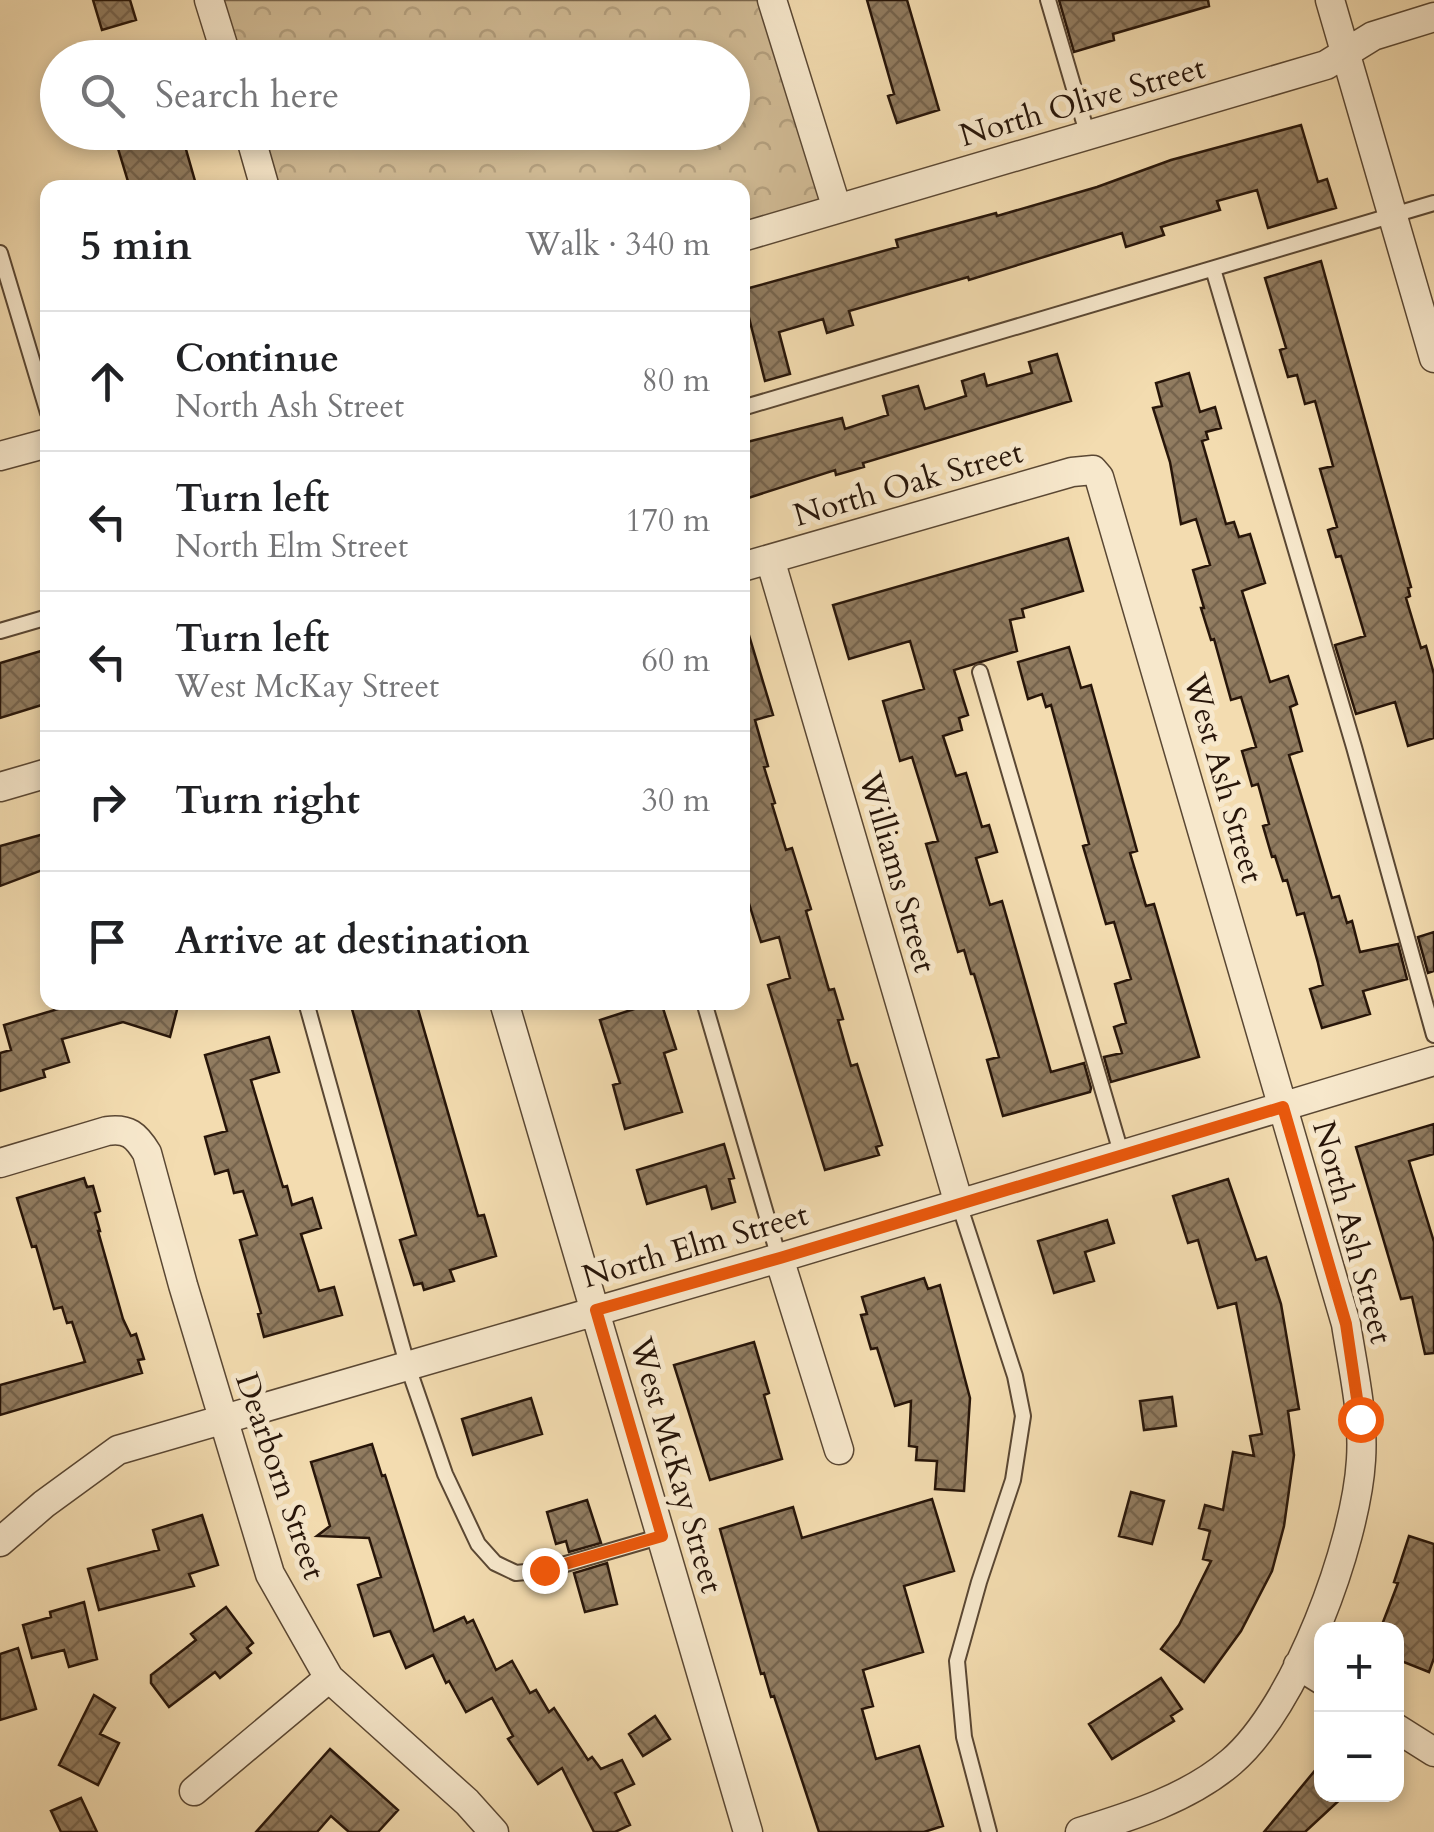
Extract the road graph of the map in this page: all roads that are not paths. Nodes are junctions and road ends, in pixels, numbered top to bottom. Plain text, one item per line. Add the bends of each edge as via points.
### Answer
1 (209, 0) edge
2 (772, 0) edge
3 (1048, 0) edge
4 (1330, 0) edge
5 (1434, 18) edge
6 (221, 40) edge
7 (1346, 53) junction
8 (1088, 136) junction
9 (254, 150) edge
10 (264, 180) edge
11 (1434, 203) edge
12 (837, 209) junction
13 (1392, 215) junction
14 (750, 235) edge
15 (0, 253) edge
16 (1213, 269) junction
17 (1434, 358) edge
18 (40, 386) edge
19 (750, 406) edge
20 (40, 445) edge
21 (0, 456) edge
22 (1094, 470) joint
23 (770, 559) junction
24 (750, 565) edge
25 (40, 620) edge
26 (0, 632) edge
27 (980, 672) dead end
28 (40, 775) edge
29 (0, 787) edge
30 (308, 1010) edge
31 (506, 1010) edge
32 (706, 1010) edge
33 (1434, 1035) edge
34 (1434, 1061) edge
35 (1283, 1107) junction
36 (1122, 1156) junction
37 (0, 1162) edge
38 (959, 1204) junction
39 (780, 1258) junction
40 (596, 1310) junction
41 (408, 1364) junction
42 (222, 1417) junction
43 (839, 1450) dead end
44 (662, 1536) junction
45 (0, 1542) edge
46 (1310, 1672) edge
47 (329, 1678) junction
48 (1404, 1733) edge
49 (1434, 1752) edge
50 (194, 1791) dead end
51 (494, 1832) edge
52 (748, 1832) edge
53 (990, 1832) edge
54 (1080, 1832) edge

1 - 6 street
2 - 12 street
3 - 8 lane
4 - 7 street
5 - 7 street, North Olive Street via 1373,36
7 - 8 street, North Olive Street via 1326,65
7 - 13 street
8 - 12 street, North Olive Street
9 - 10 street
11 - 13 lane
12 - 14 street, North Olive Street
13 - 16 lane
13 - 17 street
15 - 18 lane
16 - 19 lane
16 - 33 lane
20 - 21 street
22 - 23 street, North Oak Street
22 - 35 street, West Ash Street
23 - 24 street, North Oak Street
23 - 38 street, Williams Street
25 - 26 lane
27 - 36 lane
28 - 29 street
30 - 41 lane
31 - 40 street, West McKay Street
32 - 39 lane
34 - 35 street, North Elm Street
35 - 36 street, North Elm Street
35 - 46 street, North Ash Street via 1346,1324 1360,1419 1352,1512
36 - 38 street, North Elm Street
37 - 42 street, Dearborn Street via 107,1131 132,1133 146,1153
38 - 39 street, North Elm Street
38 - 53 lane via 1023,1416 1013,1480 957,1661 964,1737
39 - 40 street, North Elm Street
39 - 43 street
40 - 41 street, North Elm Street
40 - 44 street, West McKay Street
41 - 42 street, North Elm Street
41 - 44 lane via 465,1520 495,1563 516,1573 544,1570
42 - 45 street, North Elm Street via 118,1450
42 - 47 street, Dearborn Street via 270,1574
44 - 52 street, West McKay Street
46 - 54 street, North Ash Street via 1232,1762 1133,1816
47 - 50 street
47 - 51 street, Dearborn Street
48 - 49 street

